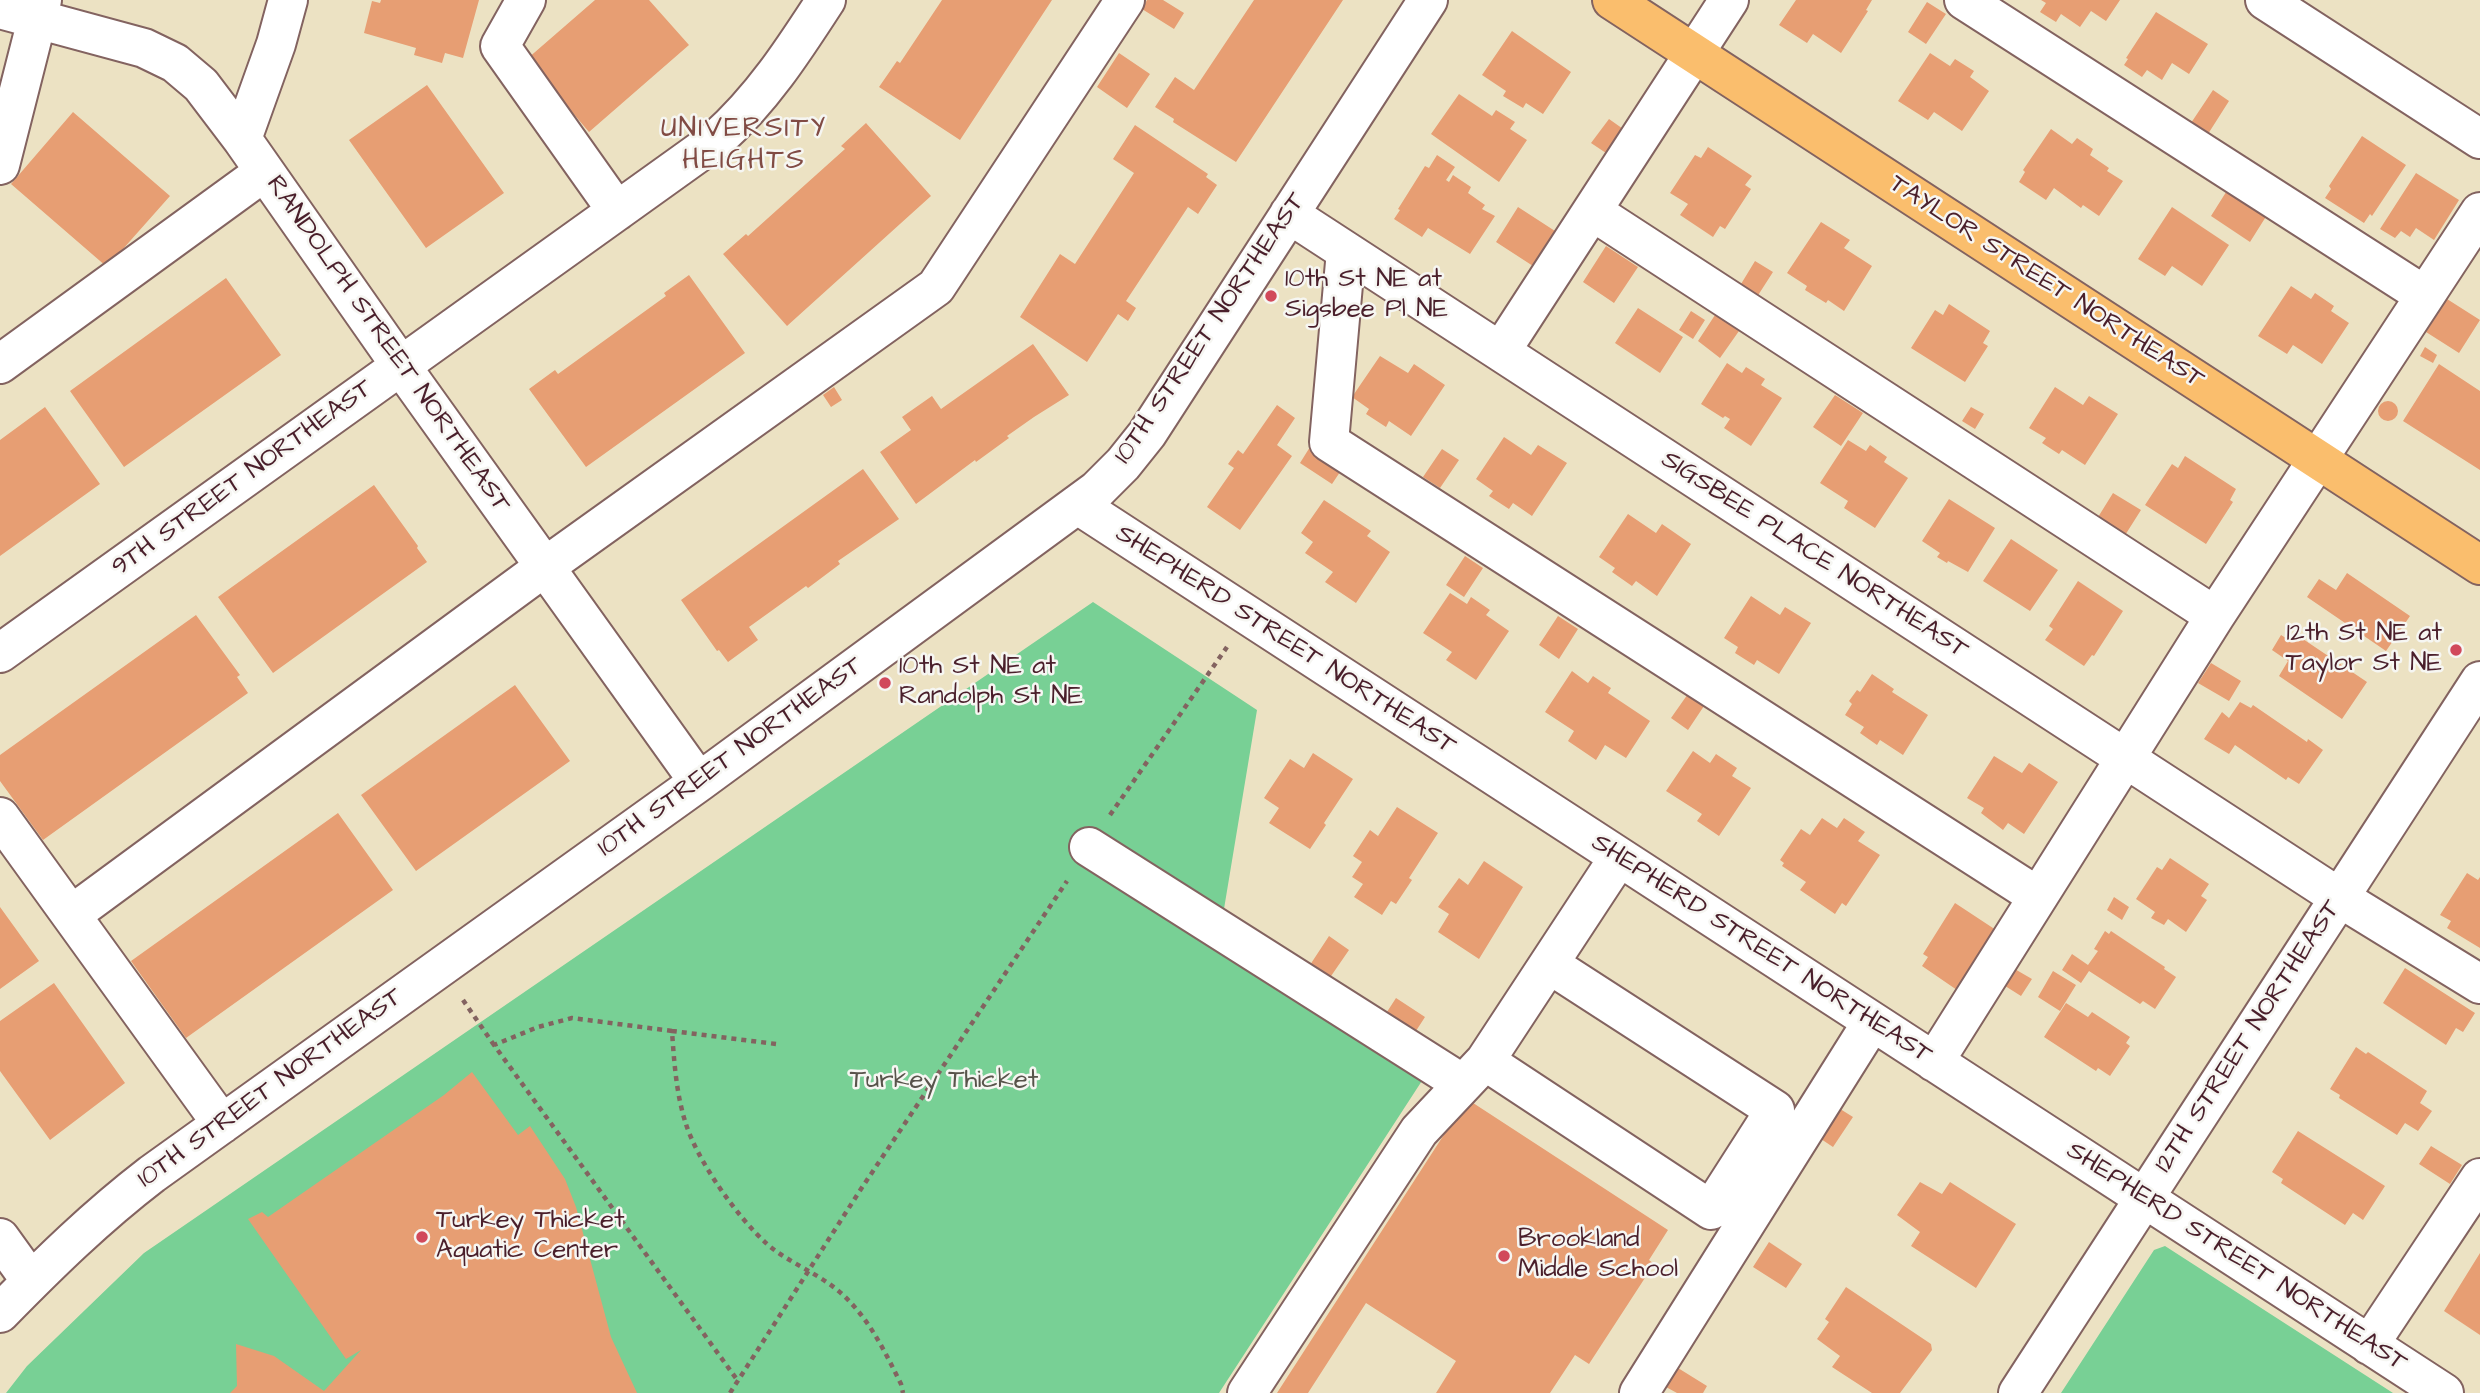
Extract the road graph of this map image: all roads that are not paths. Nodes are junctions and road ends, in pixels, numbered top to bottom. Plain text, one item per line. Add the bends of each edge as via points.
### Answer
1 (288, 0) edge
2 (526, 0) edge
3 (826, 0) edge
4 (1125, 0) edge
5 (1428, 0) edge
6 (1612, 0) edge
7 (1729, 0) edge
8 (1964, 0) edge
9 (2265, 0) edge
10 (0, 9) edge
11 (39, 10) edge
12 (1694, 54) junction
13 (242, 139) junction
14 (2480, 139) edge
15 (0, 165) edge
16 (264, 173) junction
17 (617, 211) junction
18 (1592, 211) junction
19 (2480, 212) edge
20 (1289, 214) junction
21 (1346, 251) junction
22 (2424, 295) junction
23 (1501, 351) junction
24 (0, 364) edge
25 (401, 366) junction
26 (2316, 459) junction
27 (1078, 505) junction
28 (2480, 565) edge
29 (546, 566) junction
30 (2214, 616) junction
31 (0, 652) edge
32 (2480, 681) edge
33 (2124, 757) junction
34 (699, 782) junction
35 (0, 817) edge
36 (1089, 847) road end
37 (1619, 858) junction
38 (2037, 896) junction
39 (2340, 898) junction
40 (71, 915) junction
41 (1549, 964) junction
42 (2480, 984) edge
43 (1872, 1022) junction
44 (1934, 1062) junction
45 (1474, 1072) junction
46 (222, 1124) junction
47 (2480, 1178) edge
48 (2144, 1198) junction
49 (0, 1238) edge
50 (31, 1281) junction
51 (0, 1313) edge
52 (2369, 1345) junction
53 (1247, 1393) edge
54 (1639, 1393) edge
55 (2018, 1393) edge
56 (2444, 1393) edge

1 - 13 street
2 - 17 street via 499,46
3 - 17 street, 9TH STREET NORTHEAST via 783,66 745,113 716,140
4 - 29 street via 936,287
5 - 20 street, 10TH STREET NORTHEAST
6 - 12 main road, TAYLOR STREET NORTHEAST
7 - 12 street
8 - 22 street
9 - 14 street
10 - 11 street, RANDOLPH STREET NORTHEAST
11 - 13 street, RANDOLPH STREET NORTHEAST via 175,64 201,85
11 - 15 street
12 - 18 street
12 - 26 main road, TAYLOR STREET NORTHEAST
13 - 16 street, RANDOLPH STREET NORTHEAST
16 - 24 street
16 - 25 street, RANDOLPH STREET NORTHEAST
17 - 25 street, 9TH STREET NORTHEAST
18 - 23 street
18 - 30 street
19 - 22 street
20 - 21 street, SIGSBEE PLACE NORTHEAST
20 - 27 street, 10TH STREET NORTHEAST via 1147,434
21 - 23 street, SIGSBEE PLACE NORTHEAST
21 - 38 street via 1329,442
22 - 26 street
23 - 33 street, SIGSBEE PLACE NORTHEAST
25 - 29 street, RANDOLPH STREET NORTHEAST
25 - 31 street, 9TH STREET NORTHEAST
26 - 28 main road, TAYLOR STREET NORTHEAST
26 - 30 street
27 - 34 street, 10TH STREET NORTHEAST
27 - 37 street, SHEPHERD STREET NORTHEAST
29 - 34 street, RANDOLPH STREET NORTHEAST
29 - 40 street
30 - 33 street
32 - 39 street, 12TH STREET NORTHEAST
33 - 38 street
33 - 39 street, SIGSBEE PLACE NORTHEAST
34 - 46 street, 10TH STREET NORTHEAST
35 - 40 street
36 - 45 street
37 - 41 street
37 - 43 street, SHEPHERD STREET NORTHEAST
38 - 44 street
39 - 42 street, SIGSBEE PLACE NORTHEAST
39 - 48 street, 12TH STREET NORTHEAST
40 - 46 street
41 - 45 street
41 - 45 street via 1775,1110 1711,1210
43 - 44 street, SHEPHERD STREET NORTHEAST
43 - 54 street
44 - 48 street, SHEPHERD STREET NORTHEAST
45 - 53 street via 1419,1131
46 - 50 street, 10TH STREET NORTHEAST via 104,1211
47 - 52 street
48 - 52 street, SHEPHERD STREET NORTHEAST
48 - 55 street, 12TH STREET NORTHEAST
49 - 50 street
50 - 51 street, 10TH STREET NORTHEAST
52 - 56 street, SHEPHERD STREET NORTHEAST

